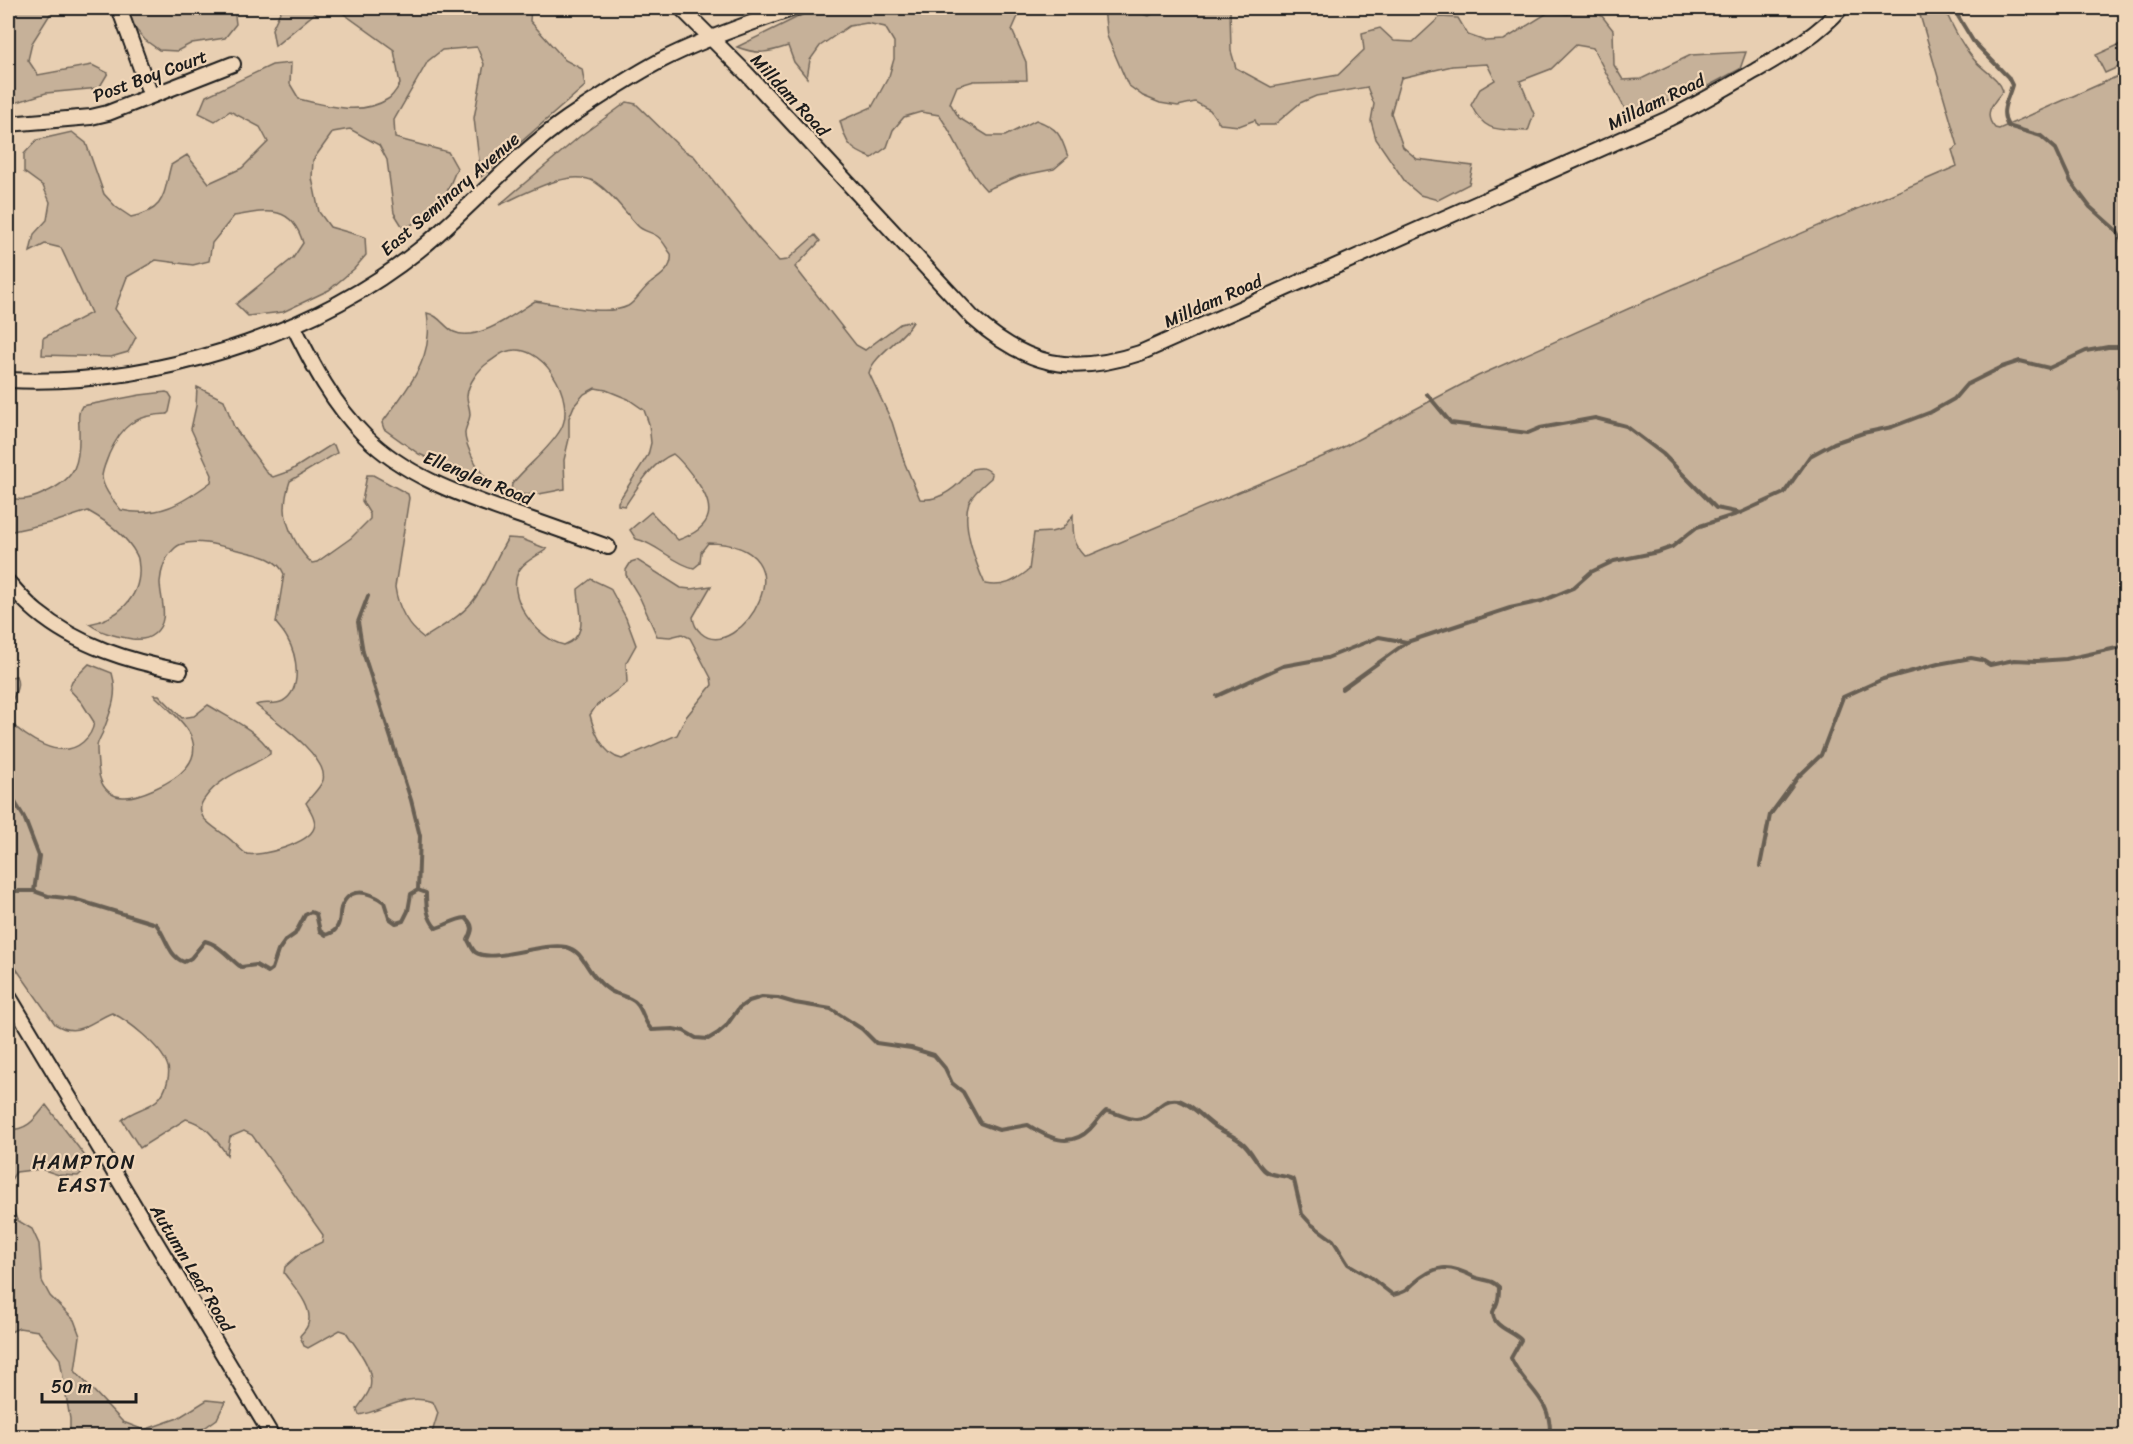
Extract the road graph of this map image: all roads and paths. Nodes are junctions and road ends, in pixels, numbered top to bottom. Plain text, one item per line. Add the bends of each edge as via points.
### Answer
1 (119, 8) edge
2 (681, 8) edge
3 (795, 8) edge
4 (1841, 8) edge
5 (712, 38) junction
6 (233, 64) dead end
7 (151, 96) junction
8 (8, 124) edge
9 (293, 326) junction
10 (8, 380) edge
11 (608, 547) dead end
12 (8, 582) edge
13 (180, 671) dead end
14 (8, 995) edge
15 (272, 1437) edge

1 - 7 street
2 - 5 street, Milldam Road
3 - 5 street, East Seminary Avenue
4 - 5 street, Milldam Road via 1812,35 1779,57 1670,118 1140,353 1092,365 1042,361 994,337
5 - 9 street, East Seminary Avenue via 660,61 566,120 418,251 368,285
6 - 7 street, Post Boy Court
7 - 8 street, Post Boy Court via 91,117
9 - 10 street, East Seminary Avenue via 192,360 136,372 82,379
9 - 11 street, Ellenglen Road via 337,404 365,437 392,459 463,495
12 - 13 street via 37,612 75,637 114,655
14 - 15 street, Autumn Leaf Road

